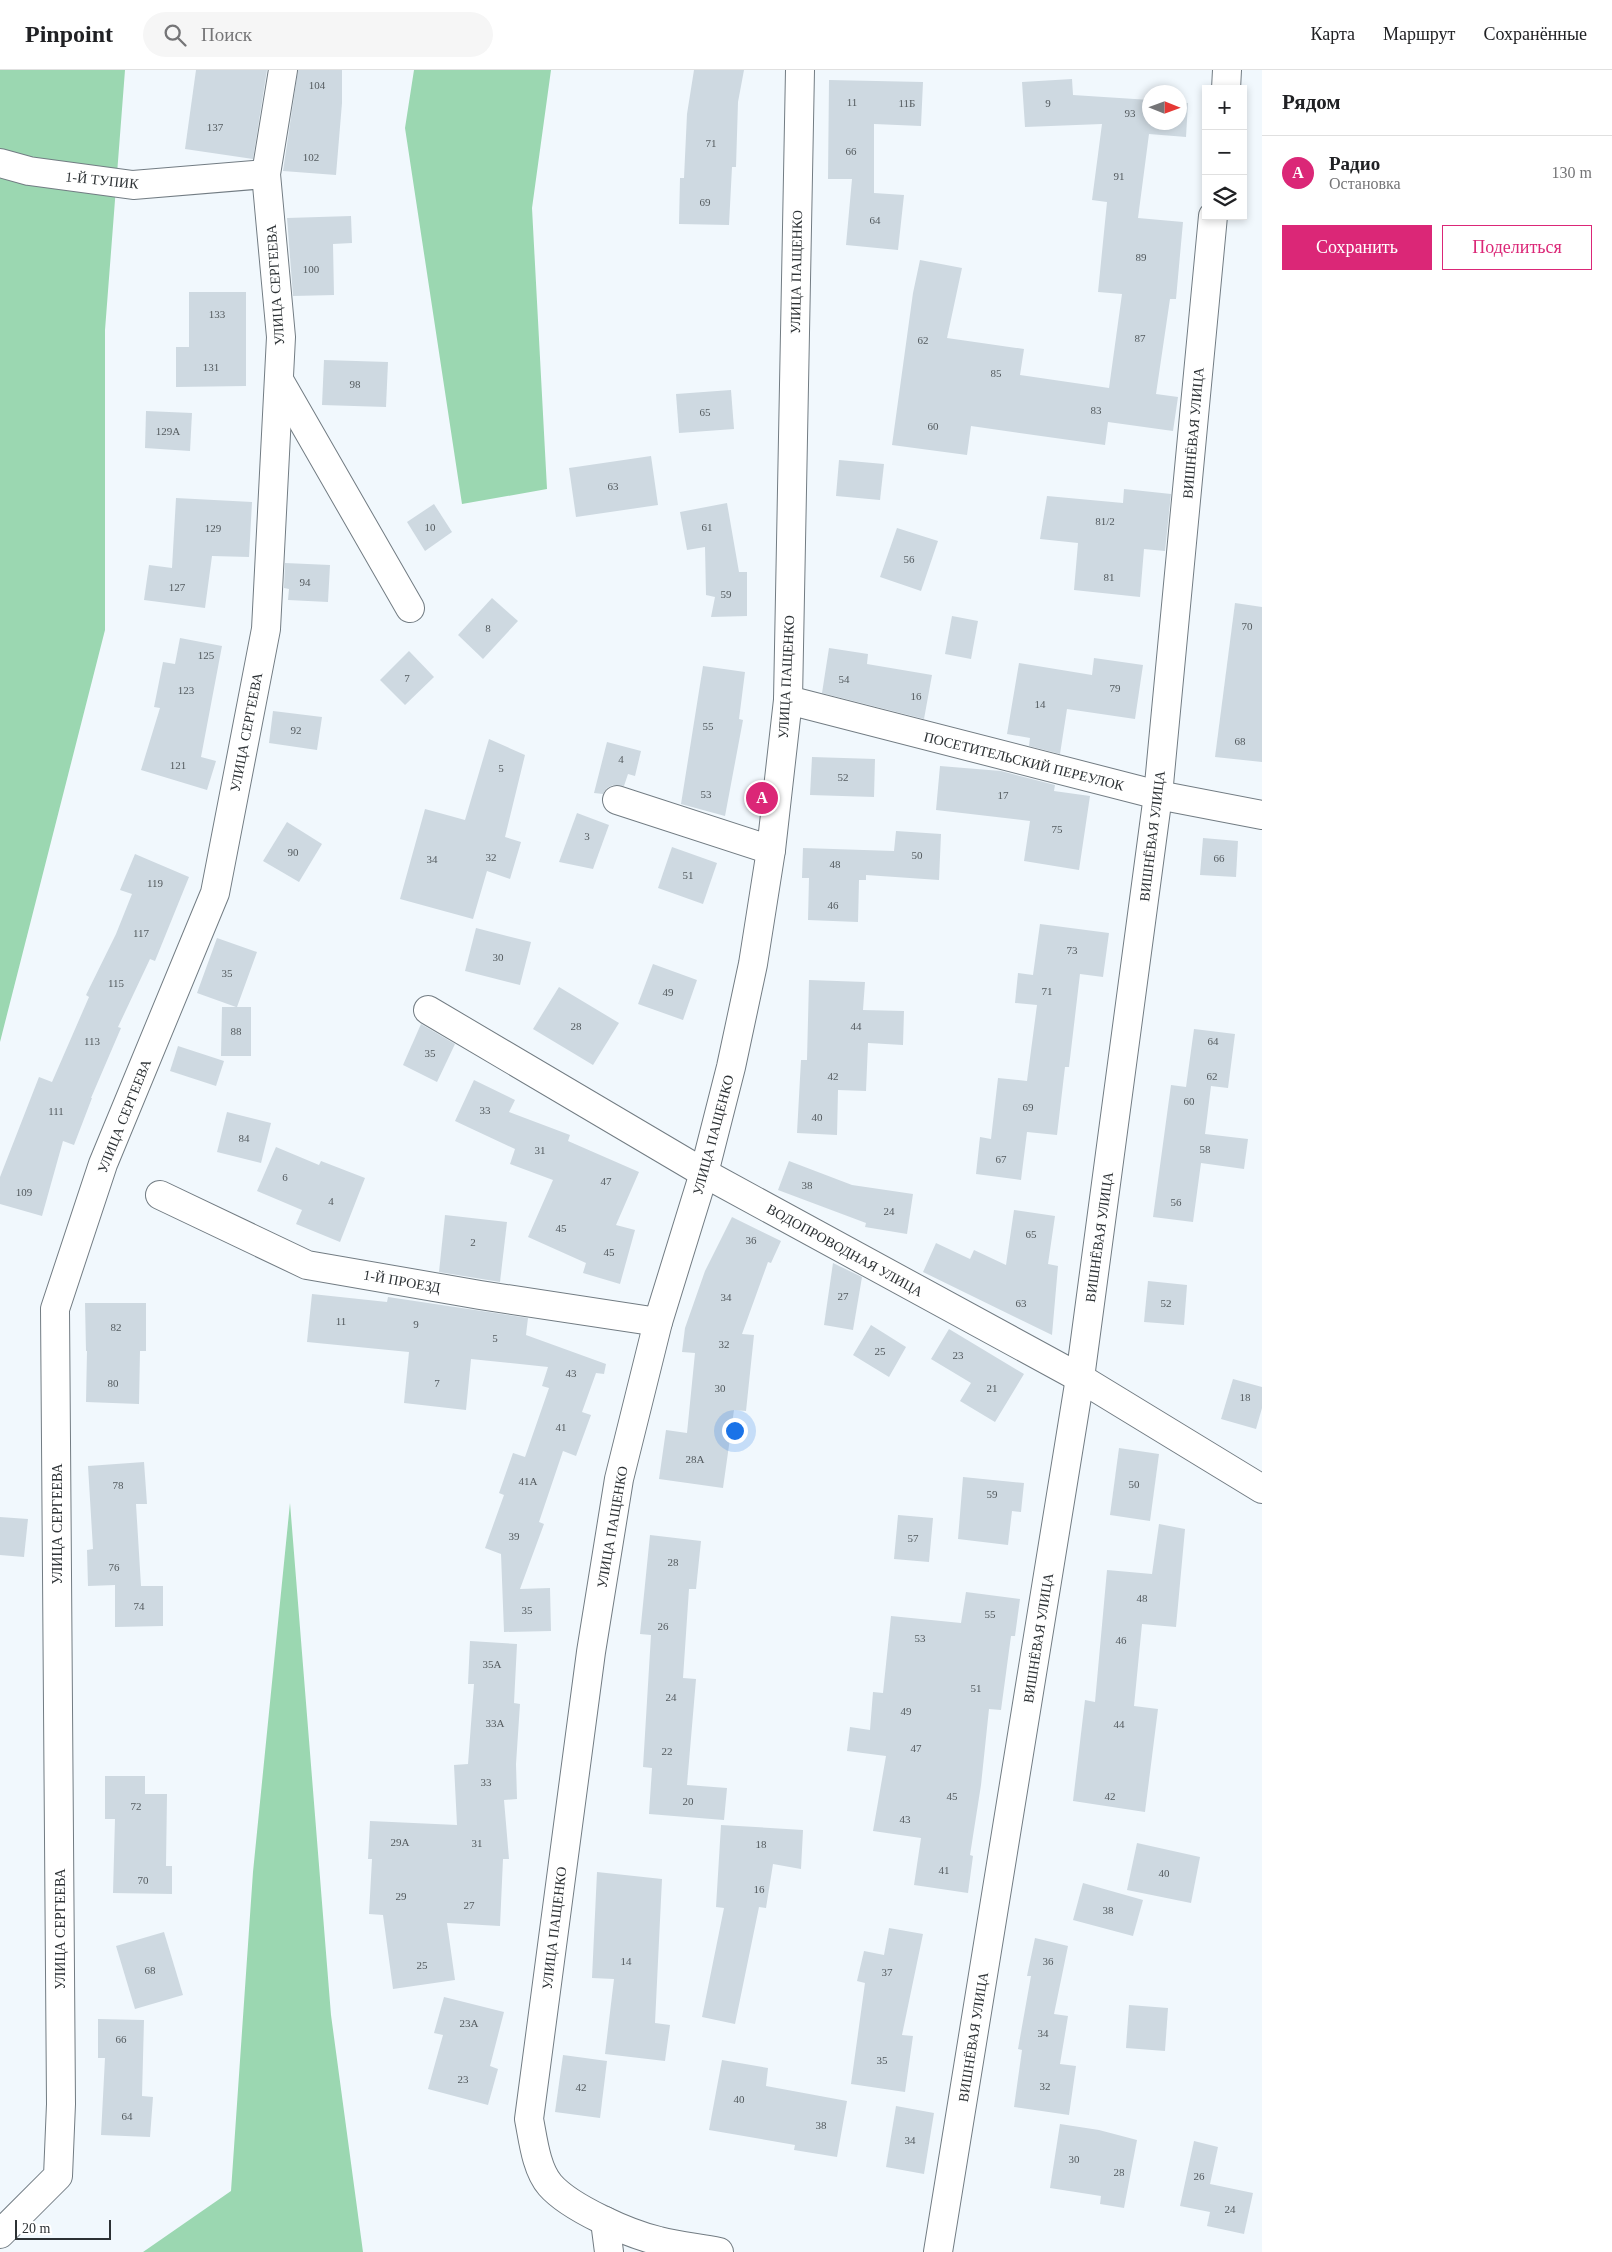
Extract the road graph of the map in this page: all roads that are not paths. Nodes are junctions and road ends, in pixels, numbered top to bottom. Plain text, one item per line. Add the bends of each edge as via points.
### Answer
1 (283, 70) edge
2 (800, 70) edge
3 (1228, 70) edge
4 (1226, 85) edge
5 (0, 164) edge
6 (266, 174) junction
7 (1214, 220) edge
8 (278, 380) junction
9 (410, 608) dead end
10 (788, 700) junction
11 (1158, 795) junction
12 (617, 800) dead end
13 (1262, 815) edge
14 (771, 850) junction
15 (428, 1010) dead end
16 (704, 1173) junction
17 (160, 1196) dead end
18 (658, 1322) junction
19 (1080, 1378) junction
20 (1262, 1489) edge
21 (605, 2221) junction
22 (0, 2234) edge
23 (609, 2252) edge
24 (719, 2252) edge
25 (938, 2252) edge

1 - 6 street, УЛИЦА СЕРГЕЕВА
2 - 10 street, УЛИЦА ПАЩЕНКО
3 - 4 street
5 - 6 street, 1-Й ТУПИК via 133,185
6 - 8 street, УЛИЦА СЕРГЕЕВА via 281,337
7 - 11 street, ВИШНЁВАЯ УЛИЦА
8 - 9 street
8 - 22 street, УЛИЦА СЕРГЕЕВА via 266,629 215,893 103,1164 55,1309 61,2104 58,2176
10 - 11 street, ПОСЕТИТЕЛЬСКИЙ ПЕРЕУЛОК
10 - 14 street, УЛИЦА ПАЩЕНКО
11 - 13 street, ПОСЕТИТЕЛЬСКИЙ ПЕРЕУЛОК
11 - 19 street, ВИШНЁВАЯ УЛИЦА
12 - 14 street
14 - 16 street, УЛИЦА ПАЩЕНКО via 753,964
15 - 16 street, ВОДОПРОВОДНАЯ УЛИЦА
16 - 18 street, УЛИЦА ПАЩЕНКО
16 - 19 street, ВОДОПРОВОДНАЯ УЛИЦА
17 - 18 street, 1-Й ПРОЕЗД via 307,1265
18 - 21 street, УЛИЦА ПАЩЕНКО via 619,1479 592,1642 529,2119 536,2155 549,2184
19 - 20 street, ВОДОПРОВОДНАЯ УЛИЦА
19 - 25 street, ВИШНЁВАЯ УЛИЦА
21 - 23 street
21 - 24 street via 657,2241

